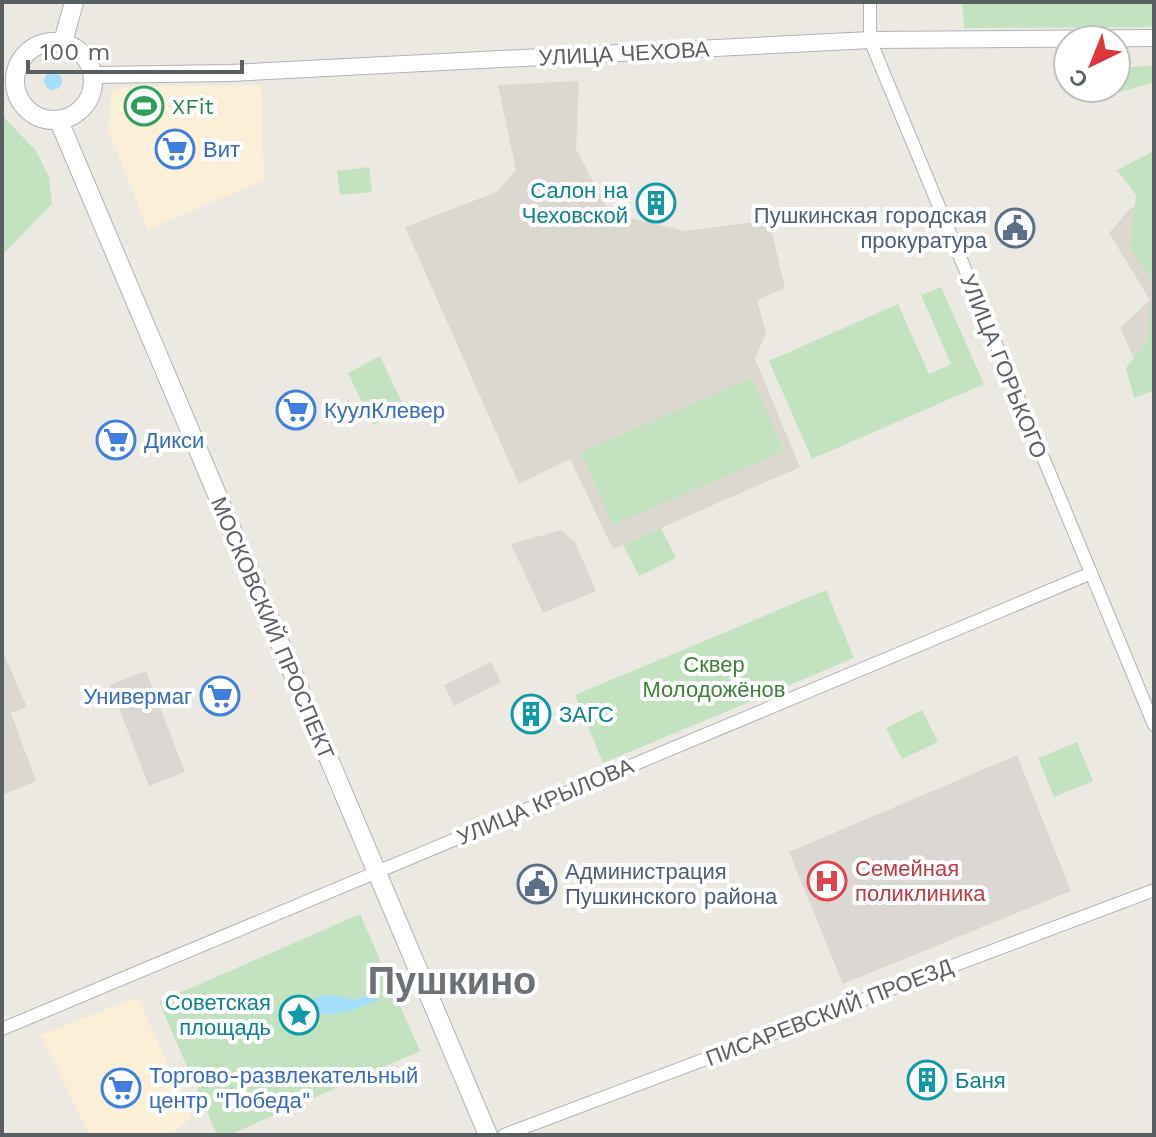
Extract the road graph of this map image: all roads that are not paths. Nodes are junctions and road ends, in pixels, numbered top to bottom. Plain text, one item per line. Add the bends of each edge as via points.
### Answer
1 (74, 2) edge
2 (870, 2) edge
3 (1154, 38) edge
4 (870, 40) junction
5 (63, 42) junction
6 (8, 70) edge
7 (93, 75) junction
8 (59, 121) junction
9 (1089, 574) junction
10 (1154, 725) edge
11 (376, 871) junction
12 (1154, 890) edge
13 (2, 1029) edge
14 (488, 1135) edge
15 (504, 1135) edge

1 - 5 main road
2 - 4 street, УЛИЦА ГОРЬКОГО
3 - 4 street, УЛИЦА ЧЕХОВА
4 - 7 street, УЛИЦА ЧЕХОВА via 230,73
4 - 9 street, УЛИЦА ГОРЬКОГО
5 - 6 main road via 33,47
5 - 7 main road via 88,61
6 - 8 main road via 19,102 44,120
7 - 8 main road via 86,105
8 - 11 main road, МОСКОВСКИЙ ПРОСПЕКТ
9 - 10 street, УЛИЦА ГОРЬКОГО
9 - 11 street, УЛИЦА КРЫЛОВА
11 - 13 street, УЛИЦА КРЫЛОВА
11 - 14 main road, МОСКОВСКИЙ ПРОСПЕКТ
12 - 15 street, ПИСАРЕВСКИЙ ПРОЕЗД

